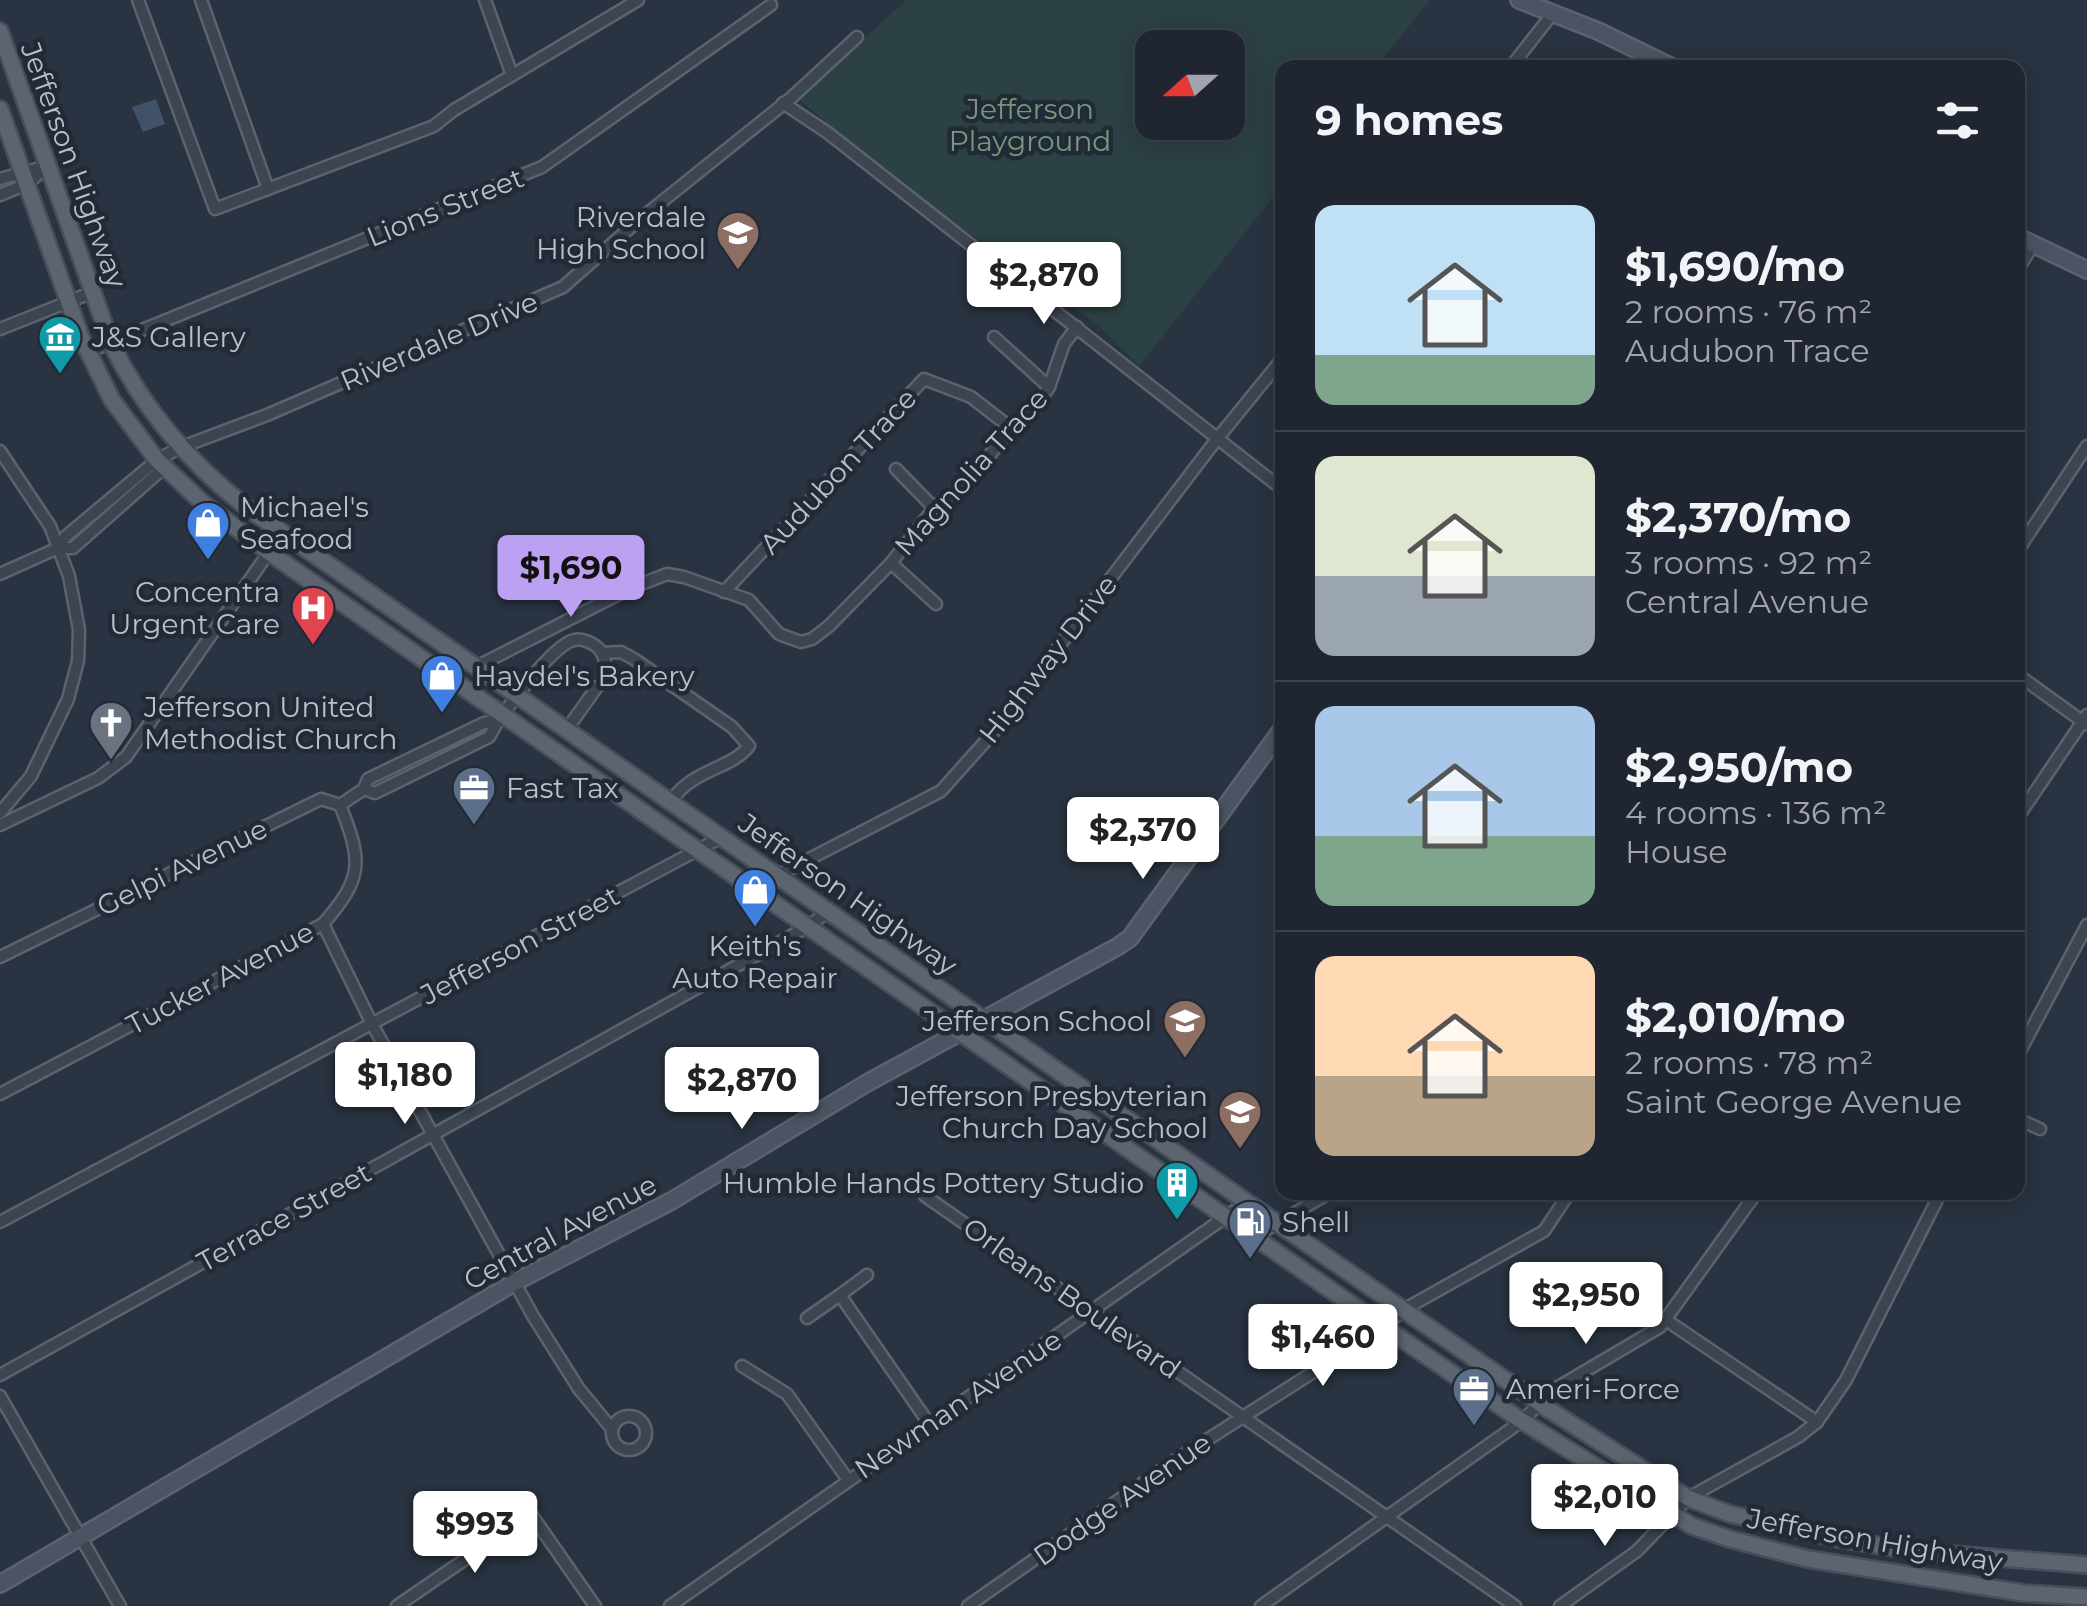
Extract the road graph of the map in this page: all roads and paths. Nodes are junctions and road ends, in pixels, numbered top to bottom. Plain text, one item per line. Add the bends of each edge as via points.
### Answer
1 (138, 0) edge
2 (201, 0) edge
3 (485, 0) edge
4 (638, 0) edge
5 (1519, 0) edge
6 (771, 5) dead end
7 (1552, 13) junction
8 (0, 31) edge
9 (857, 38) dead end
10 (1516, 60) edge
11 (1656, 60) edge
12 (512, 75) junction
13 (783, 103) junction
14 (0, 109) edge
15 (48, 166) junction
16 (24, 178) junction
17 (0, 179) edge
18 (268, 190) junction
19 (0, 196) edge
20 (2025, 241) edge
21 (2033, 245) junction
22 (2025, 258) edge
23 (2087, 270) edge
24 (94, 292) junction
25 (68, 301) junction
26 (1077, 328) junction
27 (0, 329) edge
28 (994, 337) dead end
29 (112, 342) junction
30 (88, 352) junction
31 (1275, 368) edge
32 (1048, 387) junction
33 (1011, 428) junction
34 (1217, 439) junction
35 (2087, 446) edge
36 (179, 448) junction
37 (0, 452) edge
38 (161, 464) junction
39 (896, 469) dead end
40 (1275, 485) edge
41 (934, 508) junction
42 (283, 532) junction
43 (2025, 539) edge
44 (58, 548) junction
45 (270, 552) junction
46 (891, 563) junction
47 (0, 574) edge
48 (724, 592) junction
49 (936, 604) dead end
50 (602, 653) junction
51 (476, 667) junction
52 (604, 676) dead end
53 (2025, 679) edge
54 (597, 687) dead end
55 (520, 696) junction
56 (500, 718) junction
57 (2086, 720) edge
58 (567, 729) junction
59 (1275, 739) edge
60 (670, 801) junction
61 (340, 805) junction
62 (2025, 807) edge
63 (0, 813) edge
64 (0, 825) edge
65 (722, 836) junction
66 (698, 849) junction
67 (776, 874) junction
68 (753, 888) junction
69 (829, 911) junction
70 (322, 924) junction
71 (807, 926) junction
72 (2086, 930) edge
73 (0, 957) edge
74 (986, 1020) junction
75 (372, 1024) junction
76 (2025, 1029) edge
77 (960, 1032) junction
78 (2030, 1033) junction
79 (2025, 1042) edge
80 (0, 1094) edge
81 (2025, 1122) edge
82 (2040, 1129) dead end
83 (432, 1135) junction
84 (925, 1196) dead end
85 (1317, 1200) edge
86 (1565, 1200) edge
87 (1751, 1200) edge
88 (1937, 1200) edge
89 (1247, 1202) junction
90 (1227, 1216) junction
91 (0, 1222) edge
92 (1277, 1223) junction
93 (1255, 1236) junction
94 (867, 1275) dead end
95 (516, 1282) junction
96 (840, 1294) junction
97 (1403, 1310) junction
98 (1092, 1312) junction
99 (807, 1318) dead end
100 (1666, 1320) junction
101 (1384, 1326) junction
102 (742, 1366) dead end
103 (0, 1375) edge
104 (0, 1396) edge
105 (1541, 1404) junction
106 (1241, 1418) junction
107 (1522, 1421) junction
108 (1817, 1422) junction
109 (930, 1425) junction
110 (612, 1429) dead end
111 (848, 1480) junction
112 (1688, 1498) junction
113 (1672, 1516) junction
114 (1387, 1517) junction
115 (80, 1536) junction
116 (1913, 1551) junction
117 (2087, 1564) edge
118 (1910, 1574) junction
119 (0, 1584) edge
120 (2087, 1597) edge
121 (120, 1606) edge
122 (397, 1606) edge
123 (594, 1606) edge
124 (670, 1606) edge
125 (968, 1606) edge
126 (1261, 1606) edge
127 (1515, 1606) edge
128 (1561, 1606) edge

1 - 18 street via 215,209
2 - 18 street
3 - 12 street
4 - 12 street
5 - 7 main road
6 - 29 street, Lions Street via 542,167
7 - 10 street
7 - 11 main road
8 - 15 main road, Jefferson Highway
9 - 13 street, Riverdale Drive
12 - 18 street via 434,126
13 - 26 street
13 - 36 street, Riverdale Drive via 563,287
14 - 16 main road, Jefferson Highway
15 - 16 street
15 - 24 main road, Jefferson Highway
16 - 17 street
16 - 19 street
16 - 25 main road, Jefferson Highway
20 - 21 main road
21 - 22 street
21 - 23 main road
24 - 25 street
24 - 29 main road, Jefferson Highway
25 - 27 street
25 - 30 main road, Jefferson Highway
26 - 32 street, Magnolia Trace
26 - 34 street
28 - 32 street
29 - 30 street, Lions Street
29 - 36 main road, Jefferson Highway via 129,379
30 - 38 main road, Jefferson Highway via 112,400
31 - 34 street, Highway Drive
32 - 33 street, Magnolia Trace
33 - 41 street, Magnolia Trace via 971,479
33 - 48 street, Audubon Trace via 971,397 924,380
34 - 40 street
34 - 67 street, Highway Drive via 941,791
35 - 43 street
36 - 38 street
36 - 42 main road, Jefferson Highway
37 - 44 street
38 - 44 street
38 - 45 main road, Jefferson Highway
39 - 41 street
41 - 46 street, Magnolia Trace
42 - 45 street
42 - 51 main road, Jefferson Highway
44 - 47 street
44 - 63 street via 76,606 78,662 31,776
45 - 56 main road, Jefferson Highway
45 - 64 street via 119,764
46 - 48 street via 828,626 801,642 780,634 750,600
46 - 49 street, Magnolia Trace
48 - 51 street via 666,574
50 - 52 street
50 - 55 street, Gelpi Avenue via 572,640
50 - 60 street via 620,652 662,677 749,746 683,783
51 - 55 main road, Jefferson Highway
53 - 57 street
54 - 58 street
55 - 56 street, Gelpi Avenue
55 - 58 main road, Jefferson Highway
56 - 61 street, Gelpi Avenue via 368,780
56 - 66 main road, Jefferson Highway
57 - 62 street
58 - 60 main road, Jefferson Highway
59 - 74 main road, Central Avenue via 1130,938
60 - 65 main road, Jefferson Highway
61 - 70 street, Tucker Avenue via 354,838 354,878
61 - 73 street, Gelpi Avenue via 321,799
65 - 66 street, Jefferson Street
65 - 67 main road, Jefferson Highway
66 - 68 main road, Jefferson Highway
66 - 75 street, Jefferson Street
67 - 68 street, Highway Drive
67 - 69 main road, Jefferson Highway
68 - 71 main road, Jefferson Highway
69 - 71 street, Terrace Street
69 - 74 main road, Jefferson Highway
70 - 75 street
70 - 80 street, Tucker Avenue
71 - 77 main road, Jefferson Highway
71 - 83 street, Terrace Street
72 - 78 street
74 - 77 main road, Central Avenue
74 - 89 main road, Jefferson Highway
75 - 83 street
75 - 91 street, Jefferson Street
76 - 78 street
77 - 90 main road, Jefferson Highway
77 - 95 main road, Central Avenue via 673,1200
78 - 79 street
81 - 82 street
83 - 95 street
83 - 103 street, Terrace Street
84 - 98 street, Orleans Boulevard
85 - 92 street
86 - 97 street, Dodge Avenue via 1544,1231
87 - 100 street
88 - 108 street via 1846,1380
89 - 90 street, Newman Avenue
89 - 92 main road, Jefferson Highway
90 - 93 main road, Jefferson Highway
90 - 98 street, Newman Avenue
92 - 93 street
92 - 97 main road, Jefferson Highway
93 - 101 main road, Jefferson Highway
94 - 96 street
95 - 110 street via 560,1361
95 - 115 main road, Central Avenue
96 - 99 street
96 - 109 street
97 - 101 street, Dodge Avenue
97 - 105 main road, Jefferson Highway
98 - 106 street, Orleans Boulevard
98 - 109 street, Newman Avenue
100 - 105 street
100 - 108 street
101 - 106 street, Dodge Avenue
101 - 107 main road, Jefferson Highway
102 - 111 street via 787,1394
104 - 115 street
105 - 107 street
105 - 112 main road, Jefferson Highway
106 - 114 street, Orleans Boulevard
106 - 125 street, Dodge Avenue
107 - 113 main road, Jefferson Highway
107 - 114 street
108 - 112 street
109 - 111 street, Newman Avenue
111 - 124 street, Newman Avenue
112 - 113 street
112 - 116 main road, Jefferson Highway via 1762,1522
113 - 118 main road, Jefferson Highway via 1743,1543
113 - 128 street via 1637,1551
114 - 126 street
114 - 127 street, Orleans Boulevard
115 - 119 main road, Central Avenue
115 - 121 street
116 - 117 main road, Jefferson Highway
116 - 118 main road
118 - 120 main road, Jefferson Highway
122 - 123 street via 531,1514

